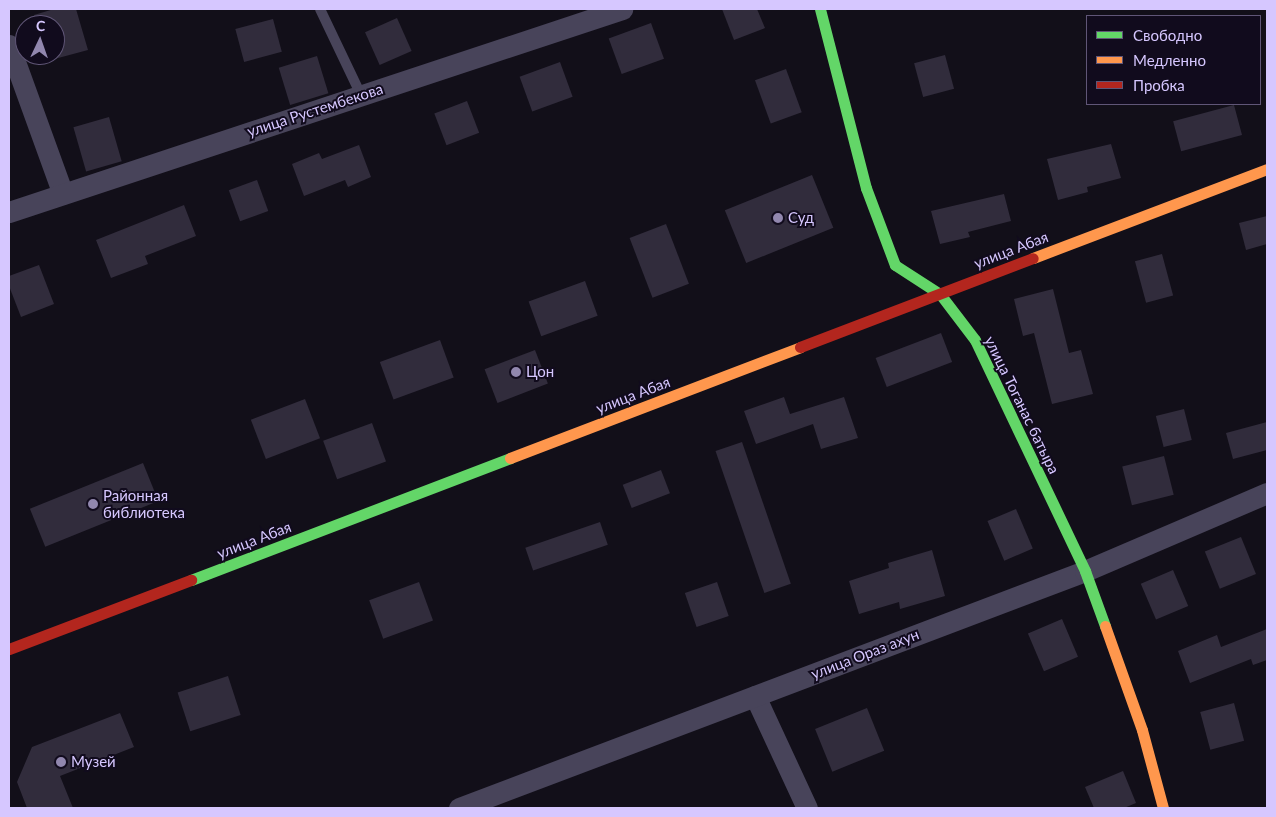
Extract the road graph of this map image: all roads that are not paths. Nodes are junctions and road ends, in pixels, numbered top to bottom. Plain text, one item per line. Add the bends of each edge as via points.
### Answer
1 (320, 9) edge
2 (622, 9) edge
3 (820, 9) edge
4 (9, 45) edge
5 (362, 95) junction
6 (1267, 169) edge
7 (63, 194) junction
8 (9, 212) edge
9 (940, 294) junction
10 (1267, 492) edge
11 (1085, 571) junction
12 (9, 650) edge
13 (755, 696) junction
14 (459, 808) edge
15 (807, 808) edge
16 (1163, 808) edge

1 - 5 lane
2 - 5 street, улица Рустембекова
3 - 9 street, улица Тоганас батыра via 866,188 895,265
4 - 7 street
5 - 7 street, улица Рустембекова
6 - 9 street, улица Абая
7 - 8 street, улица Рустембекова
9 - 11 street, улица Тоганас батыра via 976,340
9 - 12 street, улица Абая
10 - 11 street, улица Ораз ахун
11 - 13 street, улица Ораз ахун
11 - 16 street, улица Тоганас батыра via 1142,730
13 - 14 street, улица Ораз ахун
13 - 15 street

